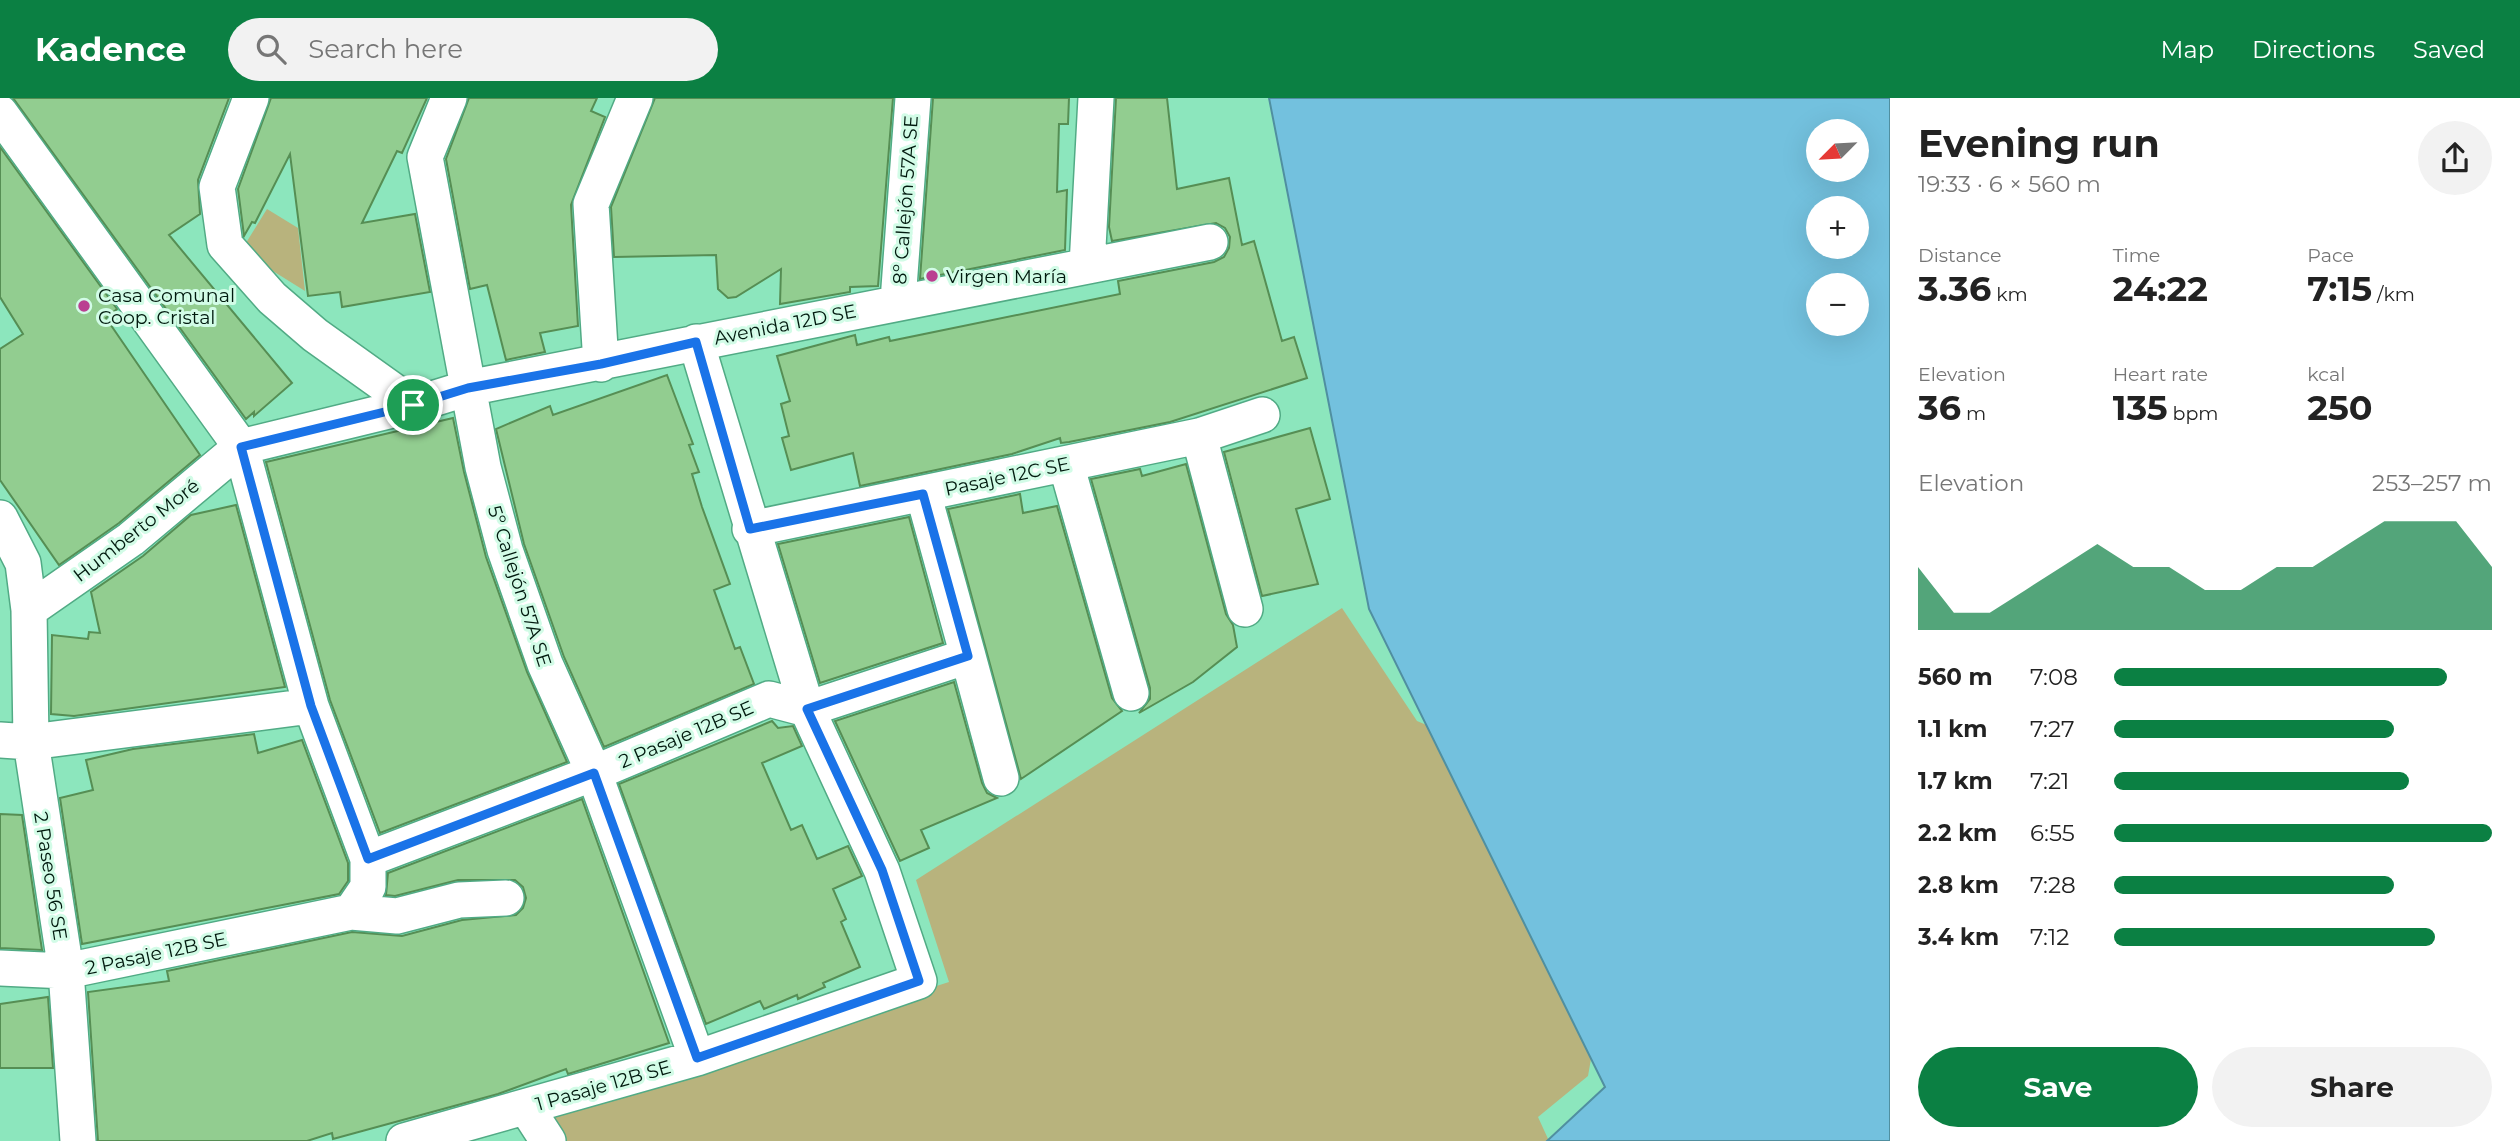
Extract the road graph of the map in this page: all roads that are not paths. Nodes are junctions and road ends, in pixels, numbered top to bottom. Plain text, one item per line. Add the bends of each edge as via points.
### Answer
1 (449, 98) edge
2 (635, 98) edge
3 (913, 98) edge
4 (1096, 98) edge
5 (249, 99) edge
6 (0, 113) edge
7 (1210, 242) dead end
8 (1087, 267) junction
9 (898, 301) junction
10 (696, 342) junction
11 (601, 364) junction
12 (468, 388) junction
13 (413, 405) junction
14 (1262, 415) dead end
15 (1199, 436) junction
16 (241, 447) junction
17 (1066, 464) junction
18 (923, 494) junction
19 (750, 529) junction
20 (4, 531) edge
21 (1245, 609) dead end
22 (29, 610) junction
23 (968, 656) junction
24 (1130, 693) dead end
25 (311, 706) junction
26 (807, 709) junction
27 (15, 741) edge
28 (594, 773) junction
29 (1001, 778) dead end
30 (368, 859) junction
31 (506, 898) dead end
32 (351, 912) junction
33 (0, 968) edge
34 (66, 971) junction
35 (697, 1058) junction
36 (526, 1107) junction
37 (78, 1141) edge
38 (404, 1141) edge
39 (548, 1141) edge

1 - 12 street, 5º Callejón 57A SE via 425,157
2 - 11 street via 591,204
3 - 9 street, 8º Callejón 57A SE
4 - 8 street
5 - 13 street via 217,187 225,245 272,298 315,335
6 - 16 street
7 - 8 street, Avenida 12D SE
8 - 9 street, Avenida 12D SE
9 - 10 street, Avenida 12D SE
10 - 11 street, Avenida 12D SE
10 - 19 street
11 - 12 street, Avenida 12D SE
12 - 13 street, Avenida 12D SE
12 - 28 street, 5º Callejón 57A SE via 482,467 505,550 545,664
13 - 16 street, Avenida 12D SE
14 - 15 street, Pasaje 12C SE
15 - 17 street, Pasaje 12C SE
15 - 21 street
16 - 22 street, Humberto Moré via 131,538
16 - 25 street
17 - 18 street, Pasaje 12C SE
17 - 24 street
18 - 19 street, Pasaje 12C SE
18 - 23 street
19 - 26 street
20 - 22 street, 2 Paseo 56 SE via 23,563
22 - 27 street, 2 Paseo 56 SE
23 - 26 street
23 - 29 street
25 - 27 street
25 - 30 street
26 - 28 street, 2 Pasaje 12B SE via 769,699
26 - 35 street, 1 Pasaje 12B SE via 882,870 919,981
27 - 34 street, 2 Paseo 56 SE
28 - 30 street, 2 Pasaje 12B SE
28 - 35 street, 5º Callejón 57A SE
30 - 32 street via 369,887
31 - 32 street, 2 Pasaje 12B SE via 459,900 397,916
32 - 34 street, 2 Pasaje 12B SE
33 - 34 street, 2 Pasaje 12B SE
34 - 37 street, 2 Paseo 56 SE
35 - 36 street, 1 Pasaje 12B SE
36 - 38 street, 1 Pasaje 12B SE
36 - 39 street

